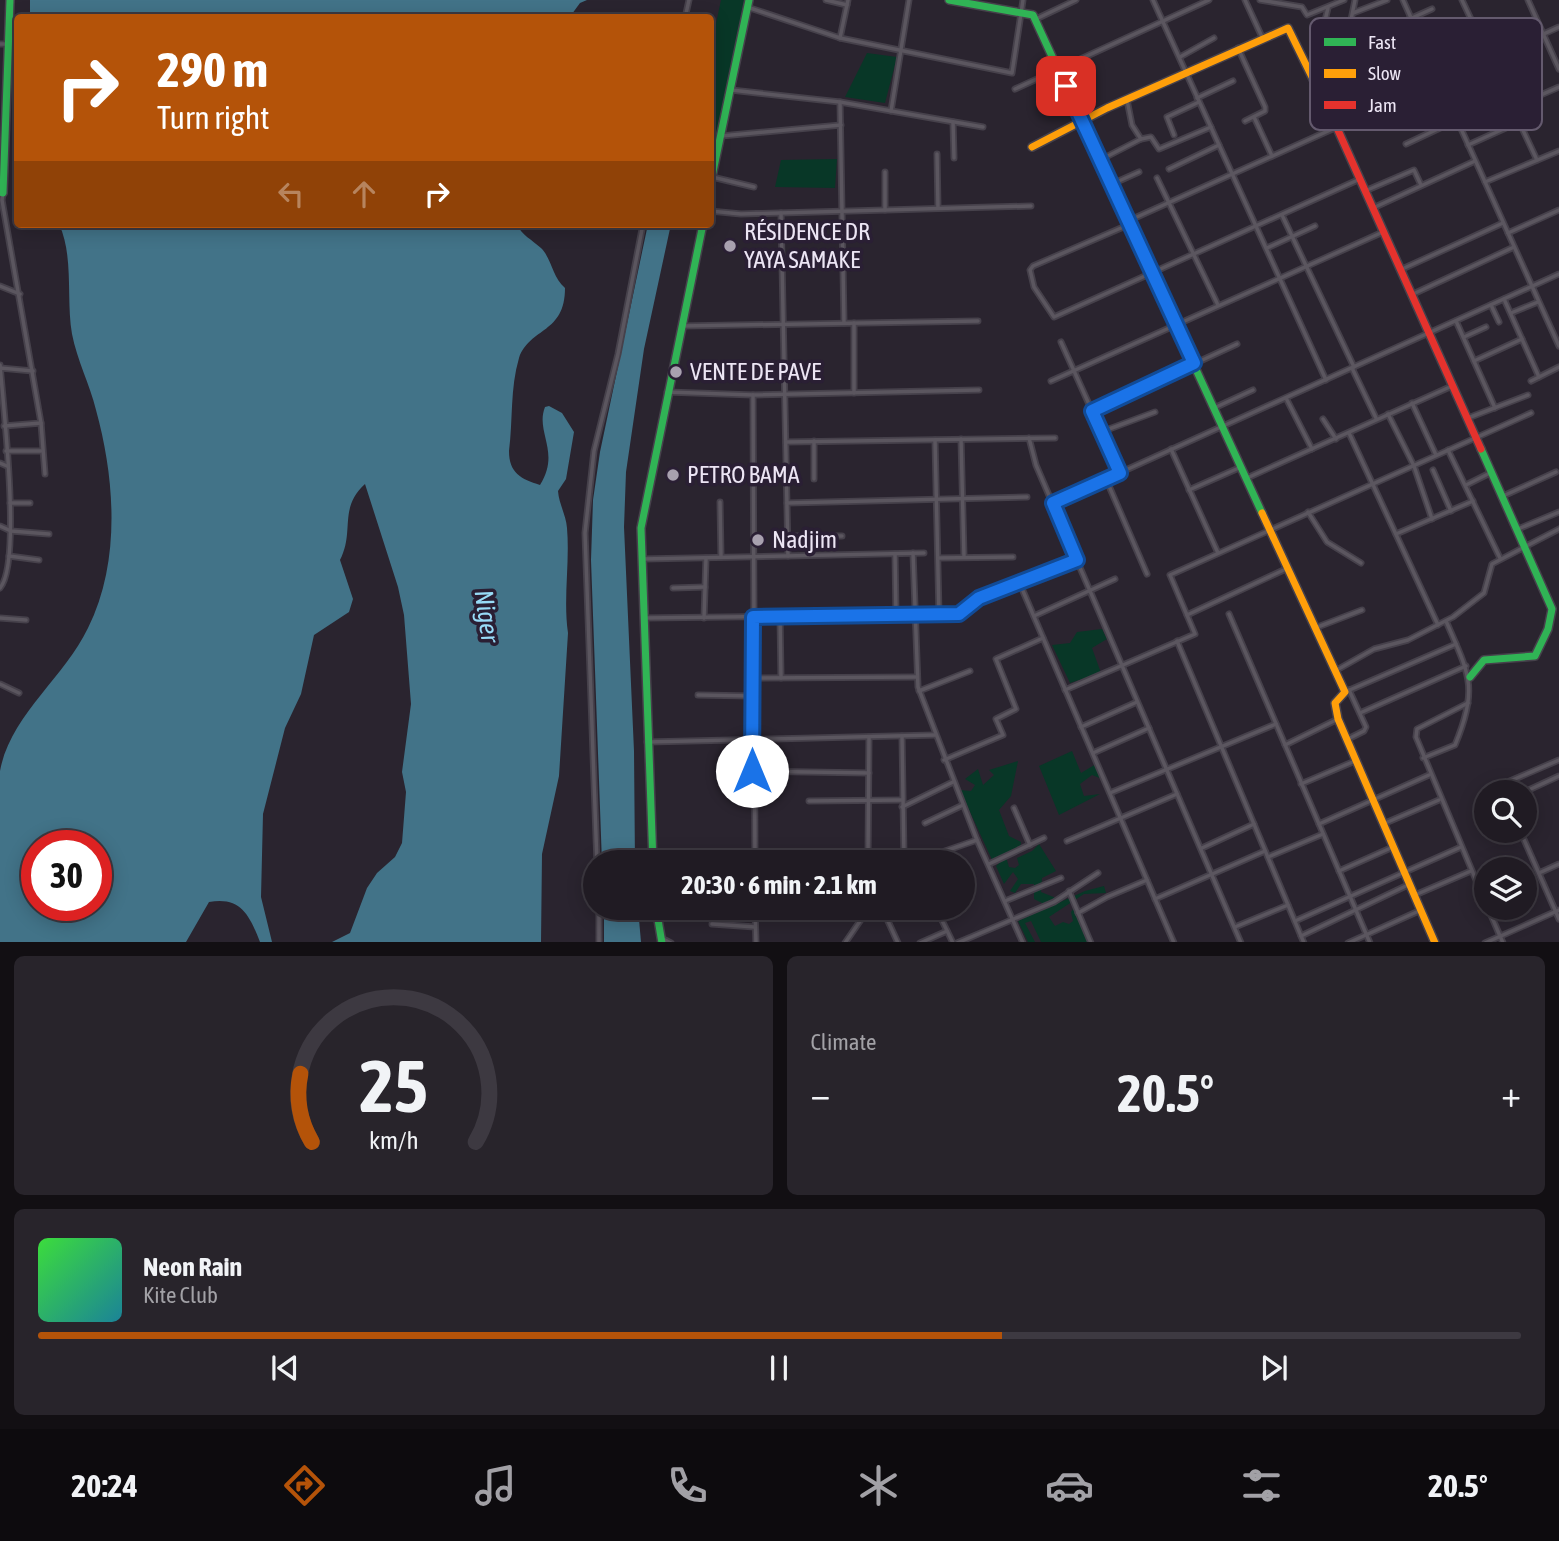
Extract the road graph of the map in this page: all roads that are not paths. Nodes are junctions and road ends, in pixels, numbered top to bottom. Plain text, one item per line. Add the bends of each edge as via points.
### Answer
1 (10, 0) edge
2 (827, 0) edge
3 (909, 0) edge
4 (949, 0) edge
5 (1024, 0) edge
6 (1076, 0) edge
7 (1153, 0) edge
8 (1209, 0) edge
9 (1245, 0) edge
10 (1259, 0) edge
11 (1344, 0) edge
12 (1355, 0) edge
13 (1387, 0) edge
14 (1403, 0) edge
15 (1462, 0) edge
16 (1528, 0) edge
17 (969, 2) edge
18 (847, 3) edge
19 (748, 4) edge
20 (1328, 7) junction
21 (1432, 9) dead end
22 (1022, 12) junction
23 (1352, 13) junction
24 (1325, 18) edge
25 (1351, 18) edge
26 (1411, 18) joint
27 (1470, 18) edge
28 (1536, 18) edge
29 (1035, 19) junction
30 (1162, 21) junction
31 (1559, 27) edge
32 (1543, 34) joint
33 (1262, 37) junction
34 (841, 38) junction
35 (1214, 38) dead end
36 (4, 44) edge
37 (1238, 48) junction
38 (901, 51) junction
39 (1180, 57) junction
40 (1058, 69) junction
41 (1559, 69) edge
42 (1310, 71) edge
43 (1186, 72) junction
44 (1233, 81) dead end
45 (1559, 87) edge
46 (1015, 89) dead end
47 (731, 90) junction
48 (1542, 95) edge
49 (1127, 99) junction
50 (1198, 100) junction
51 (840, 102) junction
52 (891, 111) junction
53 (1254, 117) junction
54 (1082, 120) junction
55 (1245, 121) dead end
56 (953, 122) junction
57 (841, 125) junction
58 (983, 127) dead end
59 (1211, 127) junction
60 (1330, 130) edge
61 (1338, 130) edge
62 (1436, 130) edge
63 (1461, 130) edge
64 (1501, 130) edge
65 (1523, 130) edge
66 (1174, 135) dead end
67 (721, 136) junction
68 (1141, 139) junction
69 (1406, 144) dead end
70 (1219, 145) junction
71 (1468, 145) junction
72 (1032, 146) dead end
73 (1559, 151) edge
74 (937, 154) dead end
75 (1272, 156) junction
76 (954, 158) dead end
77 (1100, 160) junction
78 (1537, 160) junction
79 (1475, 161) junction
80 (714, 168) edge
81 (1169, 169) dead end
82 (885, 172) dead end
83 (1139, 172) dead end
84 (1232, 174) junction
85 (714, 177) edge
86 (1157, 178) dead end
87 (1360, 179) junction
88 (1485, 182) junction
89 (1111, 184) junction
90 (1421, 186) junction
91 (754, 187) dead end
92 (1365, 191) junction
93 (2, 193) edge
94 (1168, 205) junction
95 (1031, 206) dead end
96 (938, 208) junction
97 (1373, 208) junction
98 (886, 210) junction
99 (714, 211) edge
100 (842, 211) junction
101 (1559, 211) edge
102 (781, 213) junction
103 (1282, 215) junction
104 (1129, 223) junction
105 (1503, 223) junction
106 (1315, 226) dead end
107 (1256, 227) junction
108 (642, 228) edge
109 (702, 228) edge
110 (1383, 232) junction
111 (1508, 233) junction
112 (1292, 236) junction
113 (1514, 247) junction
114 (1267, 248) junction
115 (1192, 255) junction
116 (1305, 264) junction
117 (1400, 270) junction
118 (1153, 274) junction
119 (1559, 274) edge
120 (1279, 278) junction
121 (0, 286) edge
122 (1532, 287) junction
123 (20, 294) junction
124 (1411, 295) junction
125 (1504, 299) junction
126 (1539, 302) junction
127 (1218, 305) junction
128 (1491, 305) junction
129 (1511, 313) junction
130 (978, 321) dead end
131 (1456, 321) junction
132 (1499, 321) dead end
133 (844, 323) junction
134 (854, 323) junction
135 (1176, 324) junction
136 (682, 326) junction
137 (784, 326) junction
138 (1486, 327) dead end
139 (1428, 333) junction
140 (1464, 337) junction
141 (1522, 339) junction
142 (1061, 342) dead end
143 (1237, 344) dead end
144 (1559, 346) edge
145 (1474, 361) junction
146 (1194, 363) junction
147 (0, 366) edge
148 (1353, 367) junction
149 (1559, 367) edge
150 (1074, 370) junction
151 (33, 371) junction
152 (1539, 377) junction
153 (1326, 380) junction
154 (1051, 381) dead end
155 (1531, 381) dead end
156 (1452, 386) junction
157 (979, 390) dead end
158 (1253, 390) dead end
159 (667, 392) junction
160 (854, 393) junction
161 (785, 394) junction
162 (753, 395) junction
163 (1528, 395) dead end
164 (1286, 398) junction
165 (1412, 403) junction
166 (1214, 408) junction
167 (1494, 408) junction
168 (1092, 411) junction
169 (1155, 411) dead end
170 (1531, 413) dead end
171 (1388, 414) junction
172 (1377, 418) junction
173 (1323, 419) dead end
174 (1467, 419) junction
175 (41, 423) junction
176 (4, 425) junction
177 (1223, 426) junction
178 (1101, 432) junction
179 (1349, 433) junction
180 (2, 435) edge
181 (1476, 437) junction
182 (1029, 438) junction
183 (1055, 438) dead end
184 (961, 439) junction
185 (1336, 439) junction
186 (935, 440) junction
187 (814, 441) junction
188 (786, 442) junction
189 (1312, 449) junction
190 (1171, 450) junction
191 (1448, 450) junction
192 (6, 451) junction
193 (41, 451) junction
194 (1436, 455) junction
195 (0, 463) edge
196 (7, 466) junction
197 (1414, 466) junction
198 (1241, 467) junction
199 (1433, 470) dead end
200 (1492, 472) junction
201 (1556, 472) dead end
202 (1120, 473) junction
203 (45, 474) dead end
204 (1247, 478) junction
205 (814, 479) dead end
206 (1106, 479) junction
207 (1373, 483) junction
208 (1465, 485) junction
209 (1189, 490) junction
210 (1503, 496) junction
211 (1027, 497) dead end
212 (937, 499) junction
213 (962, 499) junction
214 (1473, 500) junction
215 (720, 502) dead end
216 (9, 503) junction
217 (30, 503) dead end
218 (787, 503) junction
219 (1053, 503) junction
220 (1451, 511) junction
221 (1308, 512) junction
222 (1559, 512) edge
223 (1432, 519) junction
224 (0, 526) edge
225 (1270, 529) junction
226 (1518, 529) junction
227 (1559, 529) edge
228 (12, 531) junction
229 (49, 534) dead end
230 (1396, 534) junction
231 (788, 536) junction
232 (842, 536) dead end
233 (1525, 545) junction
234 (924, 553) dead end
235 (1218, 553) junction
236 (895, 554) junction
237 (913, 554) junction
238 (9, 556) junction
239 (788, 556) junction
240 (721, 557) junction
241 (752, 557) junction
242 (964, 557) junction
243 (1013, 557) dead end
244 (706, 558) junction
245 (938, 558) junction
246 (642, 559) junction
247 (1500, 559) junction
248 (39, 560) dead end
249 (1077, 560) junction
250 (1361, 563) dead end
251 (1288, 568) junction
252 (1147, 574) dead end
253 (1115, 579) dead end
254 (1020, 584) junction
255 (705, 587) junction
256 (0, 588) edge
257 (673, 588) dead end
258 (1090, 590) junction
259 (1362, 610) dead end
260 (915, 614) junction
261 (939, 614) junction
262 (1229, 614) dead end
263 (896, 615) junction
264 (1187, 615) junction
265 (1033, 616) junction
266 (753, 617) junction
267 (780, 617) junction
268 (0, 618) edge
269 (643, 618) junction
270 (704, 618) junction
271 (26, 620) dead end
272 (1446, 621) junction
273 (1438, 625) junction
274 (1315, 628) junction
275 (1043, 638) junction
276 (1177, 642) junction
277 (1456, 644) junction
278 (1122, 665) junction
279 (1466, 666) junction
280 (970, 671) dead end
281 (1335, 671) junction
282 (917, 677) junction
283 (1470, 677) junction
284 (752, 678) junction
285 (781, 678) junction
286 (0, 684) edge
287 (1065, 690) junction
288 (919, 691) junction
289 (1347, 691) junction
290 (19, 693) dead end
291 (698, 695) dead end
292 (752, 695) junction
293 (1138, 702) junction
294 (1468, 703) junction
295 (1360, 713) junction
296 (1338, 719) junction
297 (1276, 724) junction
298 (1082, 727) junction
299 (1149, 728) junction
300 (935, 735) junction
301 (902, 736) junction
302 (869, 737) junction
303 (752, 739) junction
304 (1346, 740) junction
305 (647, 742) junction
306 (1285, 745) junction
307 (1221, 747) junction
308 (1093, 753) junction
309 (1423, 758) junction
310 (944, 760) junction
311 (1558, 760) edge
312 (1355, 761) junction
313 (1559, 767) edge
314 (1167, 769) junction
315 (752, 771) junction
316 (869, 773) junction
317 (1429, 775) junction
318 (1559, 776) edge
319 (1512, 780) edge
320 (953, 782) junction
321 (1301, 784) junction
322 (1537, 786) edge
323 (1110, 793) junction
324 (1177, 794) junction
325 (1440, 799) junction
326 (868, 800) junction
327 (902, 800) junction
328 (1373, 800) junction
329 (809, 801) dead end
330 (963, 805) junction
331 (902, 807) junction
332 (1014, 807) dead end
333 (1121, 818) junction
334 (925, 823) dead end
335 (1254, 824) junction
336 (1319, 824) junction
337 (1383, 824) junction
338 (1323, 834) junction
339 (1044, 838) dead end
340 (976, 840) junction
341 (1067, 841) dead end
342 (1526, 843) edge
343 (1030, 845) junction
344 (1393, 847) junction
345 (1461, 847) junction
346 (1201, 848) junction
347 (597, 850) edge
348 (652, 850) edge
349 (755, 850) edge
350 (868, 850) edge
351 (904, 850) edge
352 (948, 850) edge
353 (1265, 850) junction
354 (1268, 857) junction
355 (989, 864) junction
356 (1559, 864) edge
357 (1339, 871) junction
358 (1471, 871) junction
359 (1404, 872) junction
360 (1098, 873) dead end
361 (1539, 873) junction
362 (1212, 874) junction
363 (1062, 878) dead end
364 (1474, 878) edge
365 (1147, 880) junction
366 (1410, 884) junction
367 (1069, 891) junction
368 (1415, 895) junction
369 (1350, 896) junction
370 (1156, 898) junction
371 (1005, 901) junction
372 (1288, 905) junction
373 (1356, 910) junction
374 (1421, 910) junction
375 (1557, 911) edge
376 (1078, 913) junction
377 (1559, 919) edge
378 (599, 920) edge
379 (658, 920) edge
380 (755, 920) edge
381 (861, 920) edge
382 (887, 920) edge
383 (942, 920) edge
384 (1013, 920) junction
385 (1295, 920) junction
386 (1493, 920) edge
387 (712, 924) dead end
388 (755, 927) junction
389 (1235, 927) junction
390 (947, 931) junction
391 (1367, 934) junction
392 (1301, 936) junction
393 (1500, 936) junction
394 (661, 940) edge
395 (599, 942) edge
396 (756, 942) edge
397 (846, 942) edge
398 (898, 942) edge
399 (922, 942) edge
400 (954, 942) edge
401 (958, 942) edge
402 (1023, 942) edge
403 (1091, 942) edge
404 (1174, 942) edge
405 (1241, 942) edge
406 (1304, 942) edge
407 (1350, 942) edge
408 (1370, 942) edge
409 (1435, 942) edge
410 (1487, 942) edge
411 (1503, 942) edge

1 - 36 street
2 - 18 street
3 - 38 street
4 - 17 street
5 - 22 street
6 - 29 street
7 - 30 street
8 - 30 street
9 - 33 street
10 - 20 street via 1302,8 1307,15
11 - 20 street
12 - 23 street
13 - 23 street
14 - 26 street
15 - 27 street
16 - 28 street
17 - 22 street
18 - 34 street
19 - 34 street
19 - 47 street
20 - 24 street
21 - 26 street
22 - 29 street
22 - 38 street via 1012,74
23 - 25 street
29 - 40 street
30 - 39 street
30 - 40 street
31 - 32 street
32 - 41 street
33 - 37 street
33 - 42 street via 1288,28
34 - 38 street
35 - 39 street
36 - 93 street
37 - 43 street
37 - 53 street via 1265,107
38 - 52 street
39 - 43 street
40 - 46 street
40 - 54 street
43 - 49 street
43 - 50 street
44 - 50 street
45 - 48 street
47 - 51 street
47 - 67 street
49 - 54 street
49 - 68 street via 1128,114
50 - 59 street
50 - 66 street via 1167,117
51 - 52 street
51 - 57 street
52 - 56 street
53 - 55 street
53 - 75 street
54 - 72 street
54 - 77 street
56 - 58 street
56 - 76 street
57 - 67 street
57 - 100 street
59 - 68 street via 1159,149 1151,136
59 - 70 street
60 - 75 street
61 - 87 street
62 - 69 street
63 - 71 street
64 - 71 street
65 - 78 street
67 - 80 street
68 - 77 street
70 - 81 street
70 - 84 street
71 - 79 street
73 - 78 street
74 - 96 street
75 - 84 street
77 - 89 street
78 - 88 street
79 - 88 street
79 - 90 street
82 - 98 street
83 - 89 street
84 - 94 street
84 - 107 street
85 - 91 street
86 - 94 street
87 - 92 street
87 - 103 street
88 - 105 street
89 - 104 street
90 - 92 street via 1414,170
90 - 97 street
92 - 97 street
93 - 123 street
94 - 104 street
94 - 115 street
95 - 96 street
96 - 98 street
97 - 110 street
98 - 100 street
99 - 102 street
100 - 102 street
100 - 133 street
101 - 111 street
102 - 137 street
103 - 107 street
103 - 112 street
104 - 118 street
104 - 118 street via 1033,266 1034,288 1054,317
105 - 111 street
105 - 117 street
106 - 112 street
107 - 114 street
107 - 115 street
108 - 347 street via 587,491
109 - 136 street
110 - 116 street
110 - 117 street
111 - 113 street
112 - 114 street
112 - 116 street
113 - 122 street
113 - 124 street
114 - 120 street
115 - 118 street
115 - 127 street
116 - 120 street
116 - 148 street
117 - 124 street
118 - 135 street
119 - 122 street
120 - 127 street
120 - 153 street
121 - 123 street
122 - 125 street
122 - 126 street
123 - 151 street
124 - 139 street
125 - 128 street
125 - 129 street
126 - 129 street
126 - 144 street
127 - 135 street
128 - 131 street
128 - 132 street
129 - 141 street
130 - 134 street
131 - 139 street
131 - 140 street
133 - 134 street
133 - 137 street
134 - 160 street
135 - 146 street
135 - 150 street
136 - 137 street
136 - 159 street
137 - 161 street
138 - 140 street
139 - 148 street
139 - 156 street
140 - 145 street
141 - 145 street
141 - 152 street
142 - 150 street
143 - 146 street
145 - 167 street
146 - 166 street
146 - 168 street
147 - 151 street
147 - 176 street
148 - 153 street
148 - 172 street
149 - 152 street
150 - 154 street
150 - 168 street
151 - 175 street
152 - 155 street
153 - 164 street
156 - 165 street
156 - 174 street
157 - 160 street
158 - 166 street
159 - 162 street
159 - 246 street via 642,522
160 - 161 street
161 - 162 street
161 - 188 street
162 - 241 street
163 - 167 street
164 - 177 street
164 - 189 street
165 - 171 street
165 - 194 street
166 - 177 street
167 - 174 street
168 - 178 street
169 - 178 street
170 - 181 street
171 - 172 street
171 - 197 street
172 - 179 street
173 - 185 street
174 - 181 street
175 - 176 street
175 - 193 street
176 - 180 street
177 - 190 street
177 - 198 street
178 - 202 street
179 - 185 street
179 - 207 street
180 - 192 street
181 - 191 street
181 - 200 street
182 - 183 street
182 - 184 street
182 - 219 street
184 - 186 street
184 - 213 street
185 - 189 street
186 - 187 street
186 - 212 street
187 - 188 street
187 - 205 street
188 - 218 street
189 - 204 street
190 - 202 street
190 - 209 street
191 - 194 street
191 - 208 street
192 - 193 street
192 - 196 street
193 - 203 street
194 - 197 street
195 - 196 street
196 - 216 street
197 - 207 street
197 - 223 street
198 - 204 street
198 - 209 street
199 - 220 street
200 - 208 street
200 - 210 street
201 - 210 street
202 - 206 street
204 - 225 street
206 - 219 street
206 - 252 street
207 - 221 street
207 - 230 street
208 - 214 street
209 - 235 street
210 - 226 street
211 - 213 street
212 - 213 street
212 - 218 street
212 - 245 street
213 - 242 street
214 - 220 street
214 - 247 street
215 - 240 street
216 - 217 street
216 - 228 street
218 - 231 street
219 - 249 street
220 - 223 street
221 - 225 street
221 - 250 street via 1326,542
222 - 226 street
223 - 230 street
224 - 228 street
225 - 235 street
225 - 251 street
226 - 233 street
227 - 233 street
228 - 229 street
228 - 238 street
230 - 273 street
231 - 232 street
231 - 239 street
233 - 247 street
233 - 283 street via 1552,609 1540,649 1532,657 1484,660
234 - 237 street
235 - 264 street via 1170,575
236 - 237 street
236 - 239 street
236 - 263 street
237 - 260 street
238 - 248 street
238 - 256 street via 6,580
239 - 241 street
240 - 241 street
240 - 244 street
241 - 266 street
242 - 243 street
242 - 245 street
244 - 246 street
244 - 255 street
245 - 261 street
246 - 269 street
247 - 272 street via 1489,569 1484,593
249 - 254 street
249 - 258 street
251 - 264 street
251 - 274 street
253 - 258 street
254 - 261 street via 979,598 959,614
254 - 265 street
255 - 257 street
255 - 270 street
258 - 265 street
258 - 278 street
259 - 274 street
260 - 261 street
260 - 263 street
260 - 282 street
262 - 297 street
263 - 267 street
264 - 276 street via 1195,634
265 - 275 street
266 - 267 street
266 - 270 street
266 - 284 street
267 - 285 street
268 - 271 street
269 - 270 street
269 - 305 street
272 - 273 street
272 - 277 street
273 - 281 street via 1408,640 1374,649
274 - 281 street
275 - 287 street
275 - 310 street via 996,660 1016,709 996,719 1003,735
276 - 278 street
276 - 307 street
277 - 279 street
277 - 289 street
278 - 287 street
278 - 293 street
279 - 283 street
279 - 295 street
280 - 288 street
281 - 289 street
282 - 285 street
282 - 288 street
283 - 294 street
284 - 285 street
284 - 292 street
286 - 290 street
287 - 298 street
288 - 300 street
289 - 295 street
289 - 296 street via 1335,703
291 - 292 street
292 - 303 street
293 - 298 street
293 - 299 street
294 - 309 street via 1455,745
294 - 309 street via 1417,729
295 - 304 street via 1366,729
296 - 304 street
296 - 306 street
297 - 306 street
297 - 307 street
298 - 308 street
299 - 308 street
299 - 314 street
300 - 301 street
300 - 310 street
301 - 302 street
301 - 327 street
302 - 303 street
302 - 316 street
303 - 305 street
303 - 315 street
304 - 312 street
305 - 348 street
306 - 321 street
307 - 314 street
307 - 335 street
308 - 323 street
309 - 317 street
310 - 320 street
311 - 313 street
311 - 319 street
312 - 321 street
312 - 328 street
314 - 323 street
314 - 324 street
315 - 316 street
315 - 349 street
316 - 326 street
317 - 325 street
317 - 328 street
318 - 322 street
320 - 330 street
320 - 331 street
321 - 336 street
323 - 333 street
324 - 333 street
324 - 346 street
325 - 337 street
325 - 345 street
326 - 327 street
326 - 329 street
326 - 350 street
327 - 331 street
328 - 336 street
328 - 337 street
330 - 334 street
330 - 340 street
331 - 351 street
332 - 343 street
333 - 341 street
333 - 365 street
335 - 346 street
335 - 353 street
336 - 338 street
337 - 344 street
338 - 354 street
338 - 357 street
339 - 343 street
340 - 352 street
340 - 355 street
342 - 361 street
343 - 355 street
344 - 357 street
344 - 359 street
345 - 358 street
345 - 359 street
346 - 362 street
353 - 354 street
353 - 362 street
354 - 372 street
355 - 371 street
356 - 361 street
357 - 369 street
358 - 364 street
358 - 368 street
359 - 366 street
359 - 369 street
360 - 367 street
361 - 375 street
362 - 370 street
362 - 389 street
363 - 371 street
365 - 370 street
365 - 376 street
366 - 368 street
366 - 373 street
367 - 376 street
367 - 384 street
368 - 374 street
369 - 373 street
369 - 385 street
370 - 404 street
371 - 384 street
372 - 385 street
372 - 389 street
373 - 391 street
373 - 392 street
374 - 391 street
374 - 409 street
375 - 377 street
375 - 393 street
376 - 403 street
378 - 395 street
379 - 394 street
380 - 388 street
381 - 397 street
382 - 398 street
383 - 390 street
384 - 401 street
384 - 402 street
385 - 392 street
386 - 393 street
387 - 388 street
388 - 396 street
389 - 405 street
390 - 399 street
390 - 400 street
391 - 407 street
391 - 408 street
392 - 406 street
393 - 410 street
393 - 411 street

